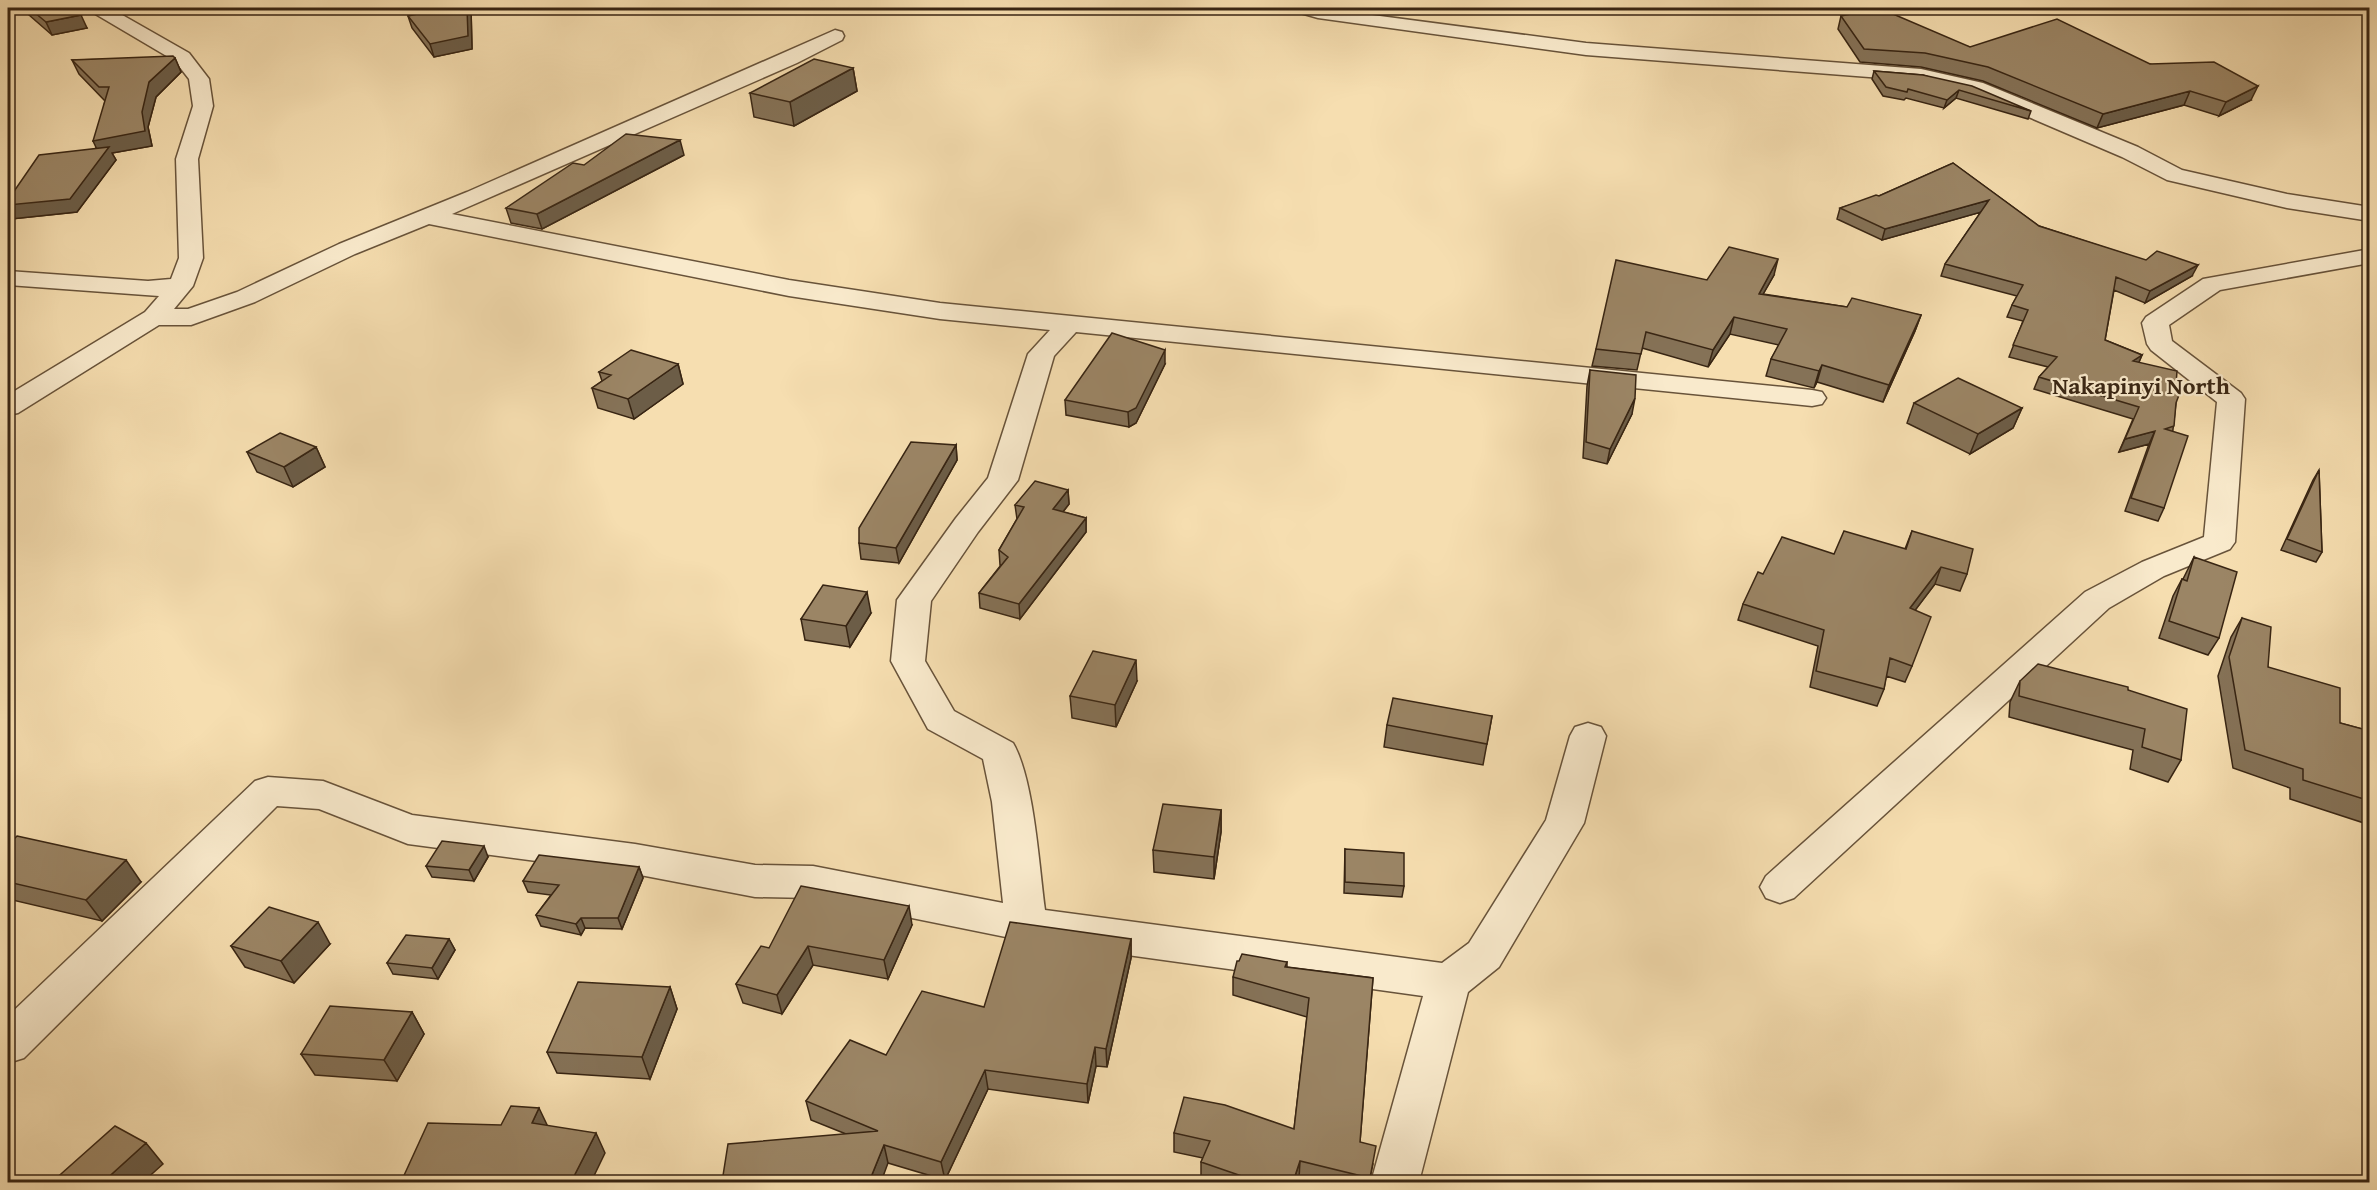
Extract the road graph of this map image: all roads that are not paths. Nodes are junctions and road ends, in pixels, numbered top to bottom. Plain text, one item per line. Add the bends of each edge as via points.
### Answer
1 (1303, 8) edge
2 (103, 9) edge
3 (835, 36) dead end
4 (2287, 201) junction
5 (2370, 214) edge
6 (426, 216) junction
7 (2356, 244) edge
8 (8, 278) edge
9 (181, 286) junction
10 (154, 317) junction
11 (1070, 324) junction
12 (1812, 398) dead end
13 (8, 407) edge
14 (1588, 736) dead end
15 (1780, 887) dead end
16 (1026, 924) junction
17 (1449, 982) junction
18 (8, 1044) edge
19 (1395, 1182) edge

1 - 4 street via 1586,49 1921,75 1976,87 2175,175
2 - 9 street via 182,57 199,79 203,106 187,159 191,258
3 - 6 street
4 - 5 street
4 - 7 street
6 - 10 street via 246,297 191,316
6 - 11 street via 789,288 940,311
7 - 15 street via 2212,284 2155,323 2160,344 2231,399 2219,542 2153,569 2097,600
8 - 9 street via 148,289
9 - 10 street
10 - 13 street
11 - 12 street
11 - 16 street via 1041,354 1003,480 914,600 908,661 941,720 1000,752 1011,802
14 - 17 street via 1565,824 1484,955
16 - 17 street
16 - 18 street via 813,882 755,881 635,859 408,829 323,795 268,791
17 - 19 street

